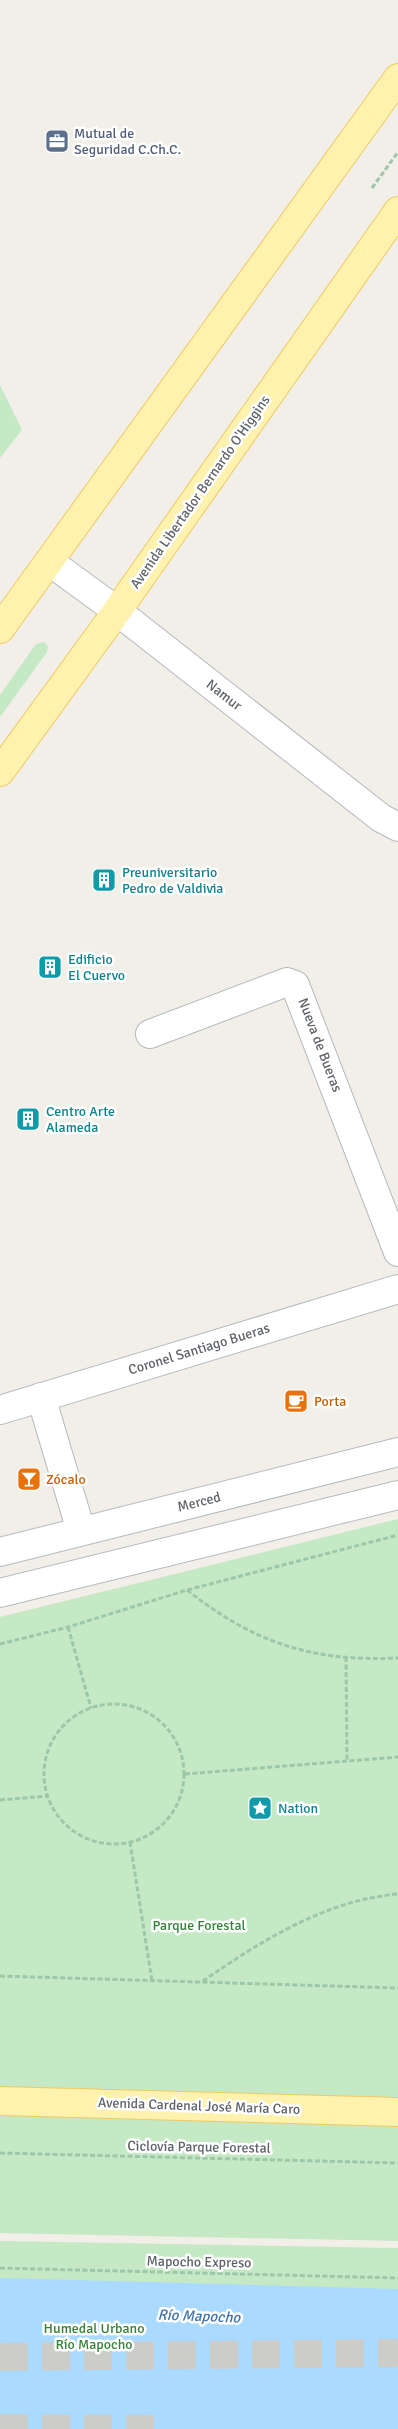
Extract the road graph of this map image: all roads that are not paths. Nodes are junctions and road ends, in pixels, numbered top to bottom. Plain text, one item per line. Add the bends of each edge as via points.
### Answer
1 (398, 78) edge
2 (398, 211) edge
3 (50, 562) junction
4 (117, 611) junction
5 (0, 629) edge
6 (0, 772) edge
7 (398, 827) edge
8 (150, 1034) dead end
9 (398, 1252) edge
10 (398, 1289) edge
11 (41, 1398) junction
12 (0, 1410) edge
13 (398, 1452) edge
14 (398, 1495) edge
15 (81, 1531) junction
16 (0, 1552) edge
17 (0, 1593) edge
18 (0, 2101) edge
19 (398, 2112) edge

1 - 3 main road
2 - 4 main road, Avenida Libertador Bernardo O'Higgins
3 - 4 street, Namur
3 - 5 main road
4 - 6 main road, Avenida Libertador Bernardo O'Higgins
4 - 7 street, Namur via 381,818
8 - 9 street, Nueva de Bueras via 287,982 295,984
10 - 11 street, Coronel Santiago Bueras
11 - 12 street, Coronel Santiago Bueras
11 - 15 street
13 - 15 street, Merced
14 - 17 street
15 - 16 street, Merced
18 - 19 main road, Avenida Cardenal José María Caro

